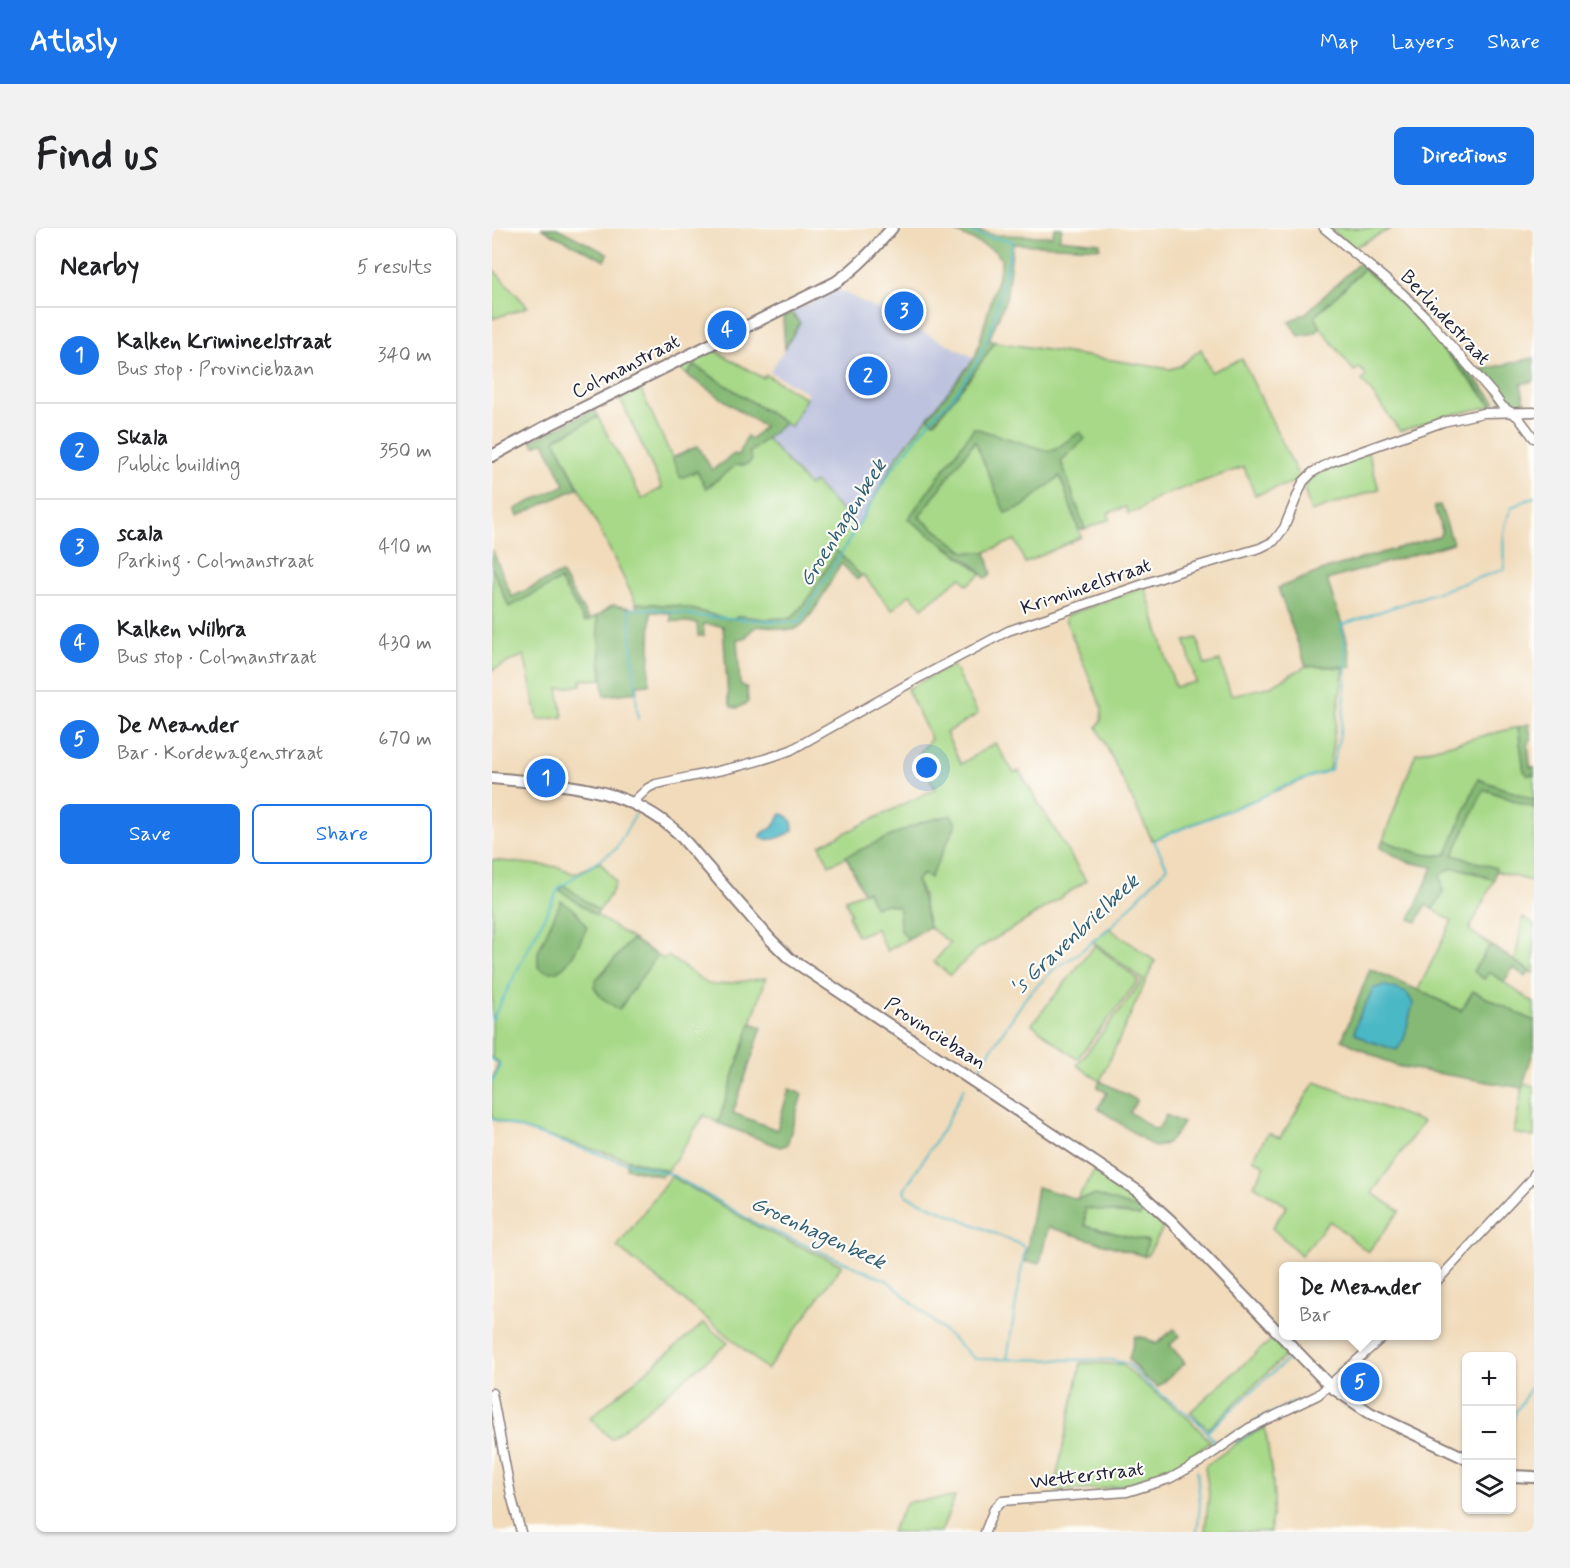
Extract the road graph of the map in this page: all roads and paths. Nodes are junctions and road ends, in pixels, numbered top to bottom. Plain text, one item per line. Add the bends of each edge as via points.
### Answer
1 (892, 228) edge
2 (1324, 228) edge
3 (1508, 411) junction
4 (1534, 412) edge
5 (1534, 438) edge
6 (492, 456) edge
7 (492, 778) edge
8 (633, 802) junction
9 (1534, 1174) edge
10 (1441, 1278) edge
11 (1279, 1333) edge
12 (1286, 1340) edge
13 (1379, 1340) edge
14 (1330, 1386) junction
15 (492, 1393) edge
16 (1462, 1457) edge
17 (1516, 1476) edge
18 (1534, 1477) edge
19 (521, 1532) edge
20 (985, 1532) edge

1 - 6 main road, Colmanstraat via 836,282
2 - 3 street, Berlindestraat via 1402,293
3 - 4 street, Krimineelstraat
3 - 5 street, Berlindestraat via 1518,417
3 - 8 street, Krimineelstraat via 1443,422 1331,462 1303,482 1284,528 1274,541 1260,548 1008,631 791,750 726,770 656,784
7 - 8 main road, Provinciebaan via 595,790
8 - 11 main road, Provinciebaan via 678,833 770,939 798,964 1108,1170 1157,1207
9 - 10 street
12 - 14 main road, Provinciebaan
13 - 14 street
14 - 16 main road, Provinciebaan via 1370,1413
14 - 20 street, Wetterstraat via 1249,1428 1169,1479 1127,1492 1002,1501 994,1509
15 - 19 street
17 - 18 main road

